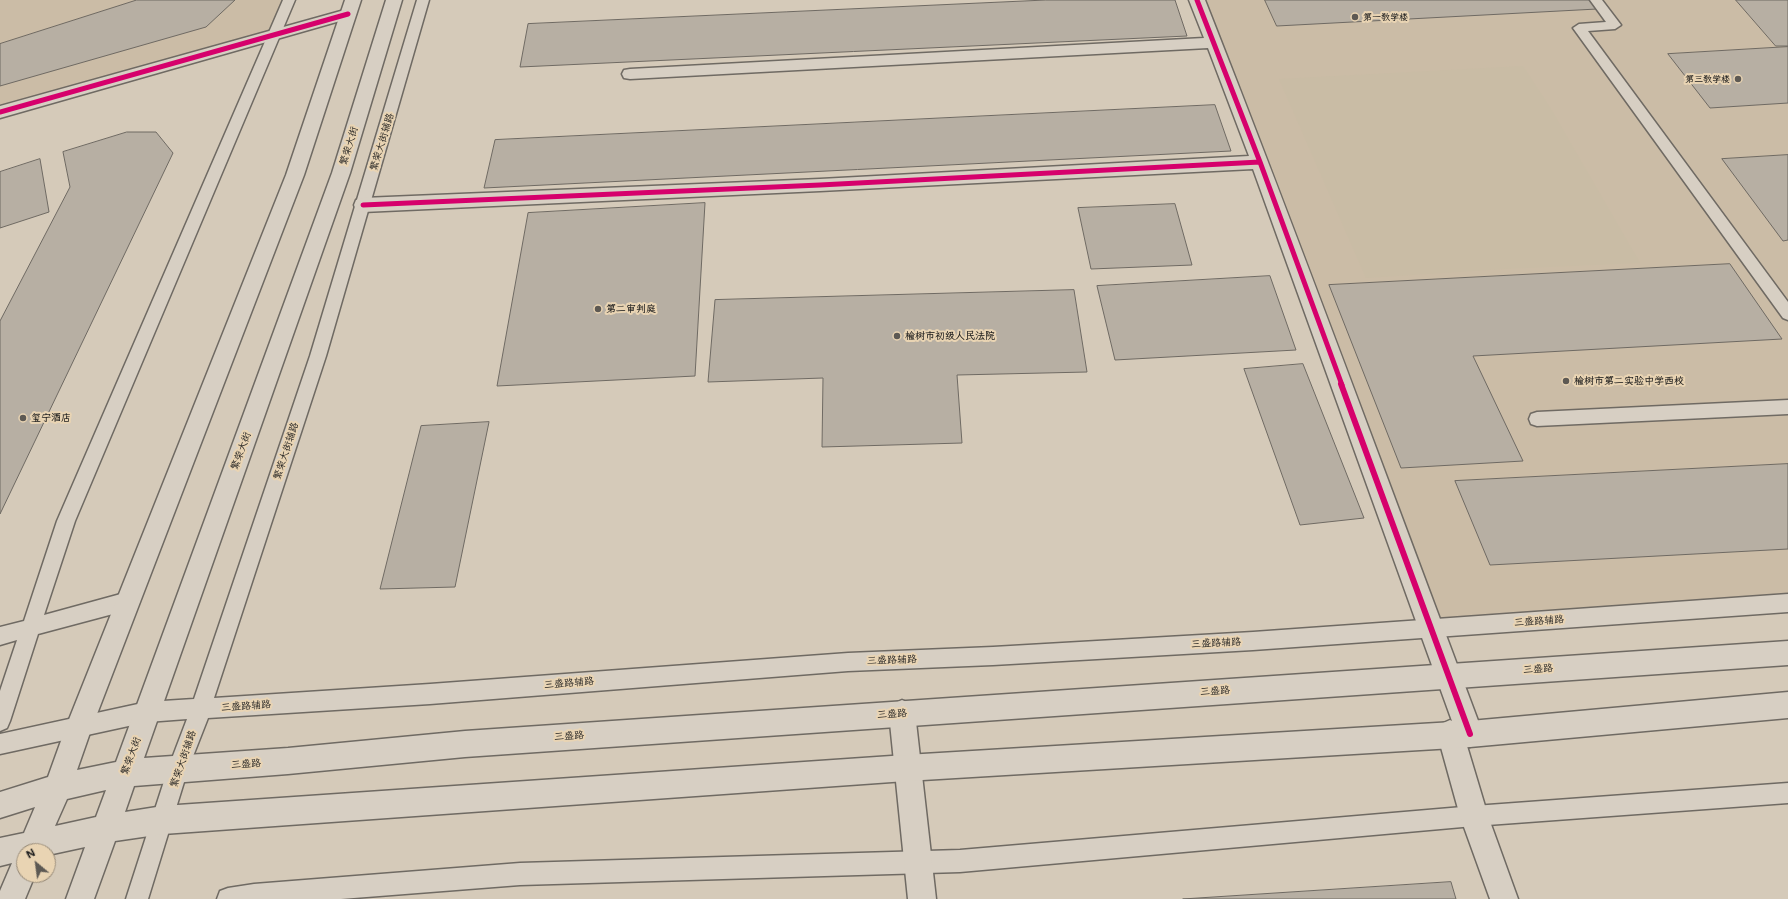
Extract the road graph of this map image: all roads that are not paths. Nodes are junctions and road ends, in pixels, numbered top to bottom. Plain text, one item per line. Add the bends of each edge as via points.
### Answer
1 (289, 0) edge
2 (394, 0) edge
3 (423, 0) edge
4 (1197, 0) edge
5 (1596, 0) edge
6 (350, 7) edge
7 (275, 35) junction
8 (1214, 43) junction
9 (630, 74) dead end
10 (0, 112) edge
11 (1260, 162) junction
12 (363, 205) junction
13 (1788, 314) edge
14 (1788, 407) edge
15 (1537, 419) dead end
16 (128, 601) junction
17 (1788, 603) edge
18 (1430, 628) junction
19 (30, 629) junction
20 (0, 636) edge
21 (1788, 653) edge
22 (1448, 674) junction
23 (1788, 705) edge
24 (201, 709) junction
25 (147, 712) junction
26 (902, 713) junction
27 (0, 721) edge
28 (79, 727) junction
29 (1460, 734) junction
30 (0, 744) edge
31 (906, 768) junction
32 (178, 769) junction
33 (125, 773) junction
34 (58, 787) junction
35 (1788, 793) edge
36 (0, 805) edge
37 (1474, 816) junction
38 (163, 820) junction
39 (105, 829) junction
40 (34, 843) edge
41 (56, 845) edge
42 (0, 852) edge
43 (16, 853) edge
44 (919, 862) junction
45 (17, 883) edge
46 (11, 899) edge
47 (80, 899) edge
48 (137, 899) edge
49 (228, 899) edge
50 (922, 899) edge
51 (1504, 899) edge

1 - 7 lane
2 - 25 main road, 繁荣大街 via 341,173
3 - 12 lane, 繁荣大街辅路
4 - 8 main road
5 - 13 lane via 1615,25 1579,28
6 - 7 main road
6 - 16 main road via 295,175
7 - 10 main road
7 - 19 lane via 66,521
8 - 9 main road
8 - 11 main road
11 - 12 main road
11 - 18 main road
12 - 24 lane, 繁荣大街辅路 via 318,356
14 - 15 lane
16 - 19 lane
16 - 28 main road
17 - 18 lane, 三盛路辅路
18 - 22 main road
18 - 24 lane, 三盛路辅路 via 1025,654 848,662
19 - 20 lane
19 - 27 lane
21 - 22 main road, 三盛路
22 - 26 main road, 三盛路
22 - 29 main road
23 - 29 main road
24 - 25 lane, 三盛路辅路
24 - 32 lane, 繁荣大街辅路
25 - 28 lane, 三盛路辅路
25 - 33 main road, 繁荣大街
26 - 31 main road
26 - 32 main road, 三盛路 via 465,744 288,762
28 - 30 lane, 三盛路辅路
28 - 34 main road
29 - 31 main road
29 - 37 main road
31 - 38 main road
31 - 44 main road
32 - 33 main road, 三盛路
32 - 38 lane, 繁荣大街辅路
33 - 34 main road, 三盛路
33 - 39 main road, 繁荣大街
34 - 36 main road, 三盛路
34 - 40 main road
35 - 37 lane
37 - 44 lane via 960,861
37 - 51 main road
38 - 39 main road
38 - 48 lane, 繁荣大街辅路
39 - 41 main road
39 - 47 main road, 繁荣大街
42 - 43 main road
44 - 49 lane via 520,874
44 - 50 main road
45 - 46 main road

